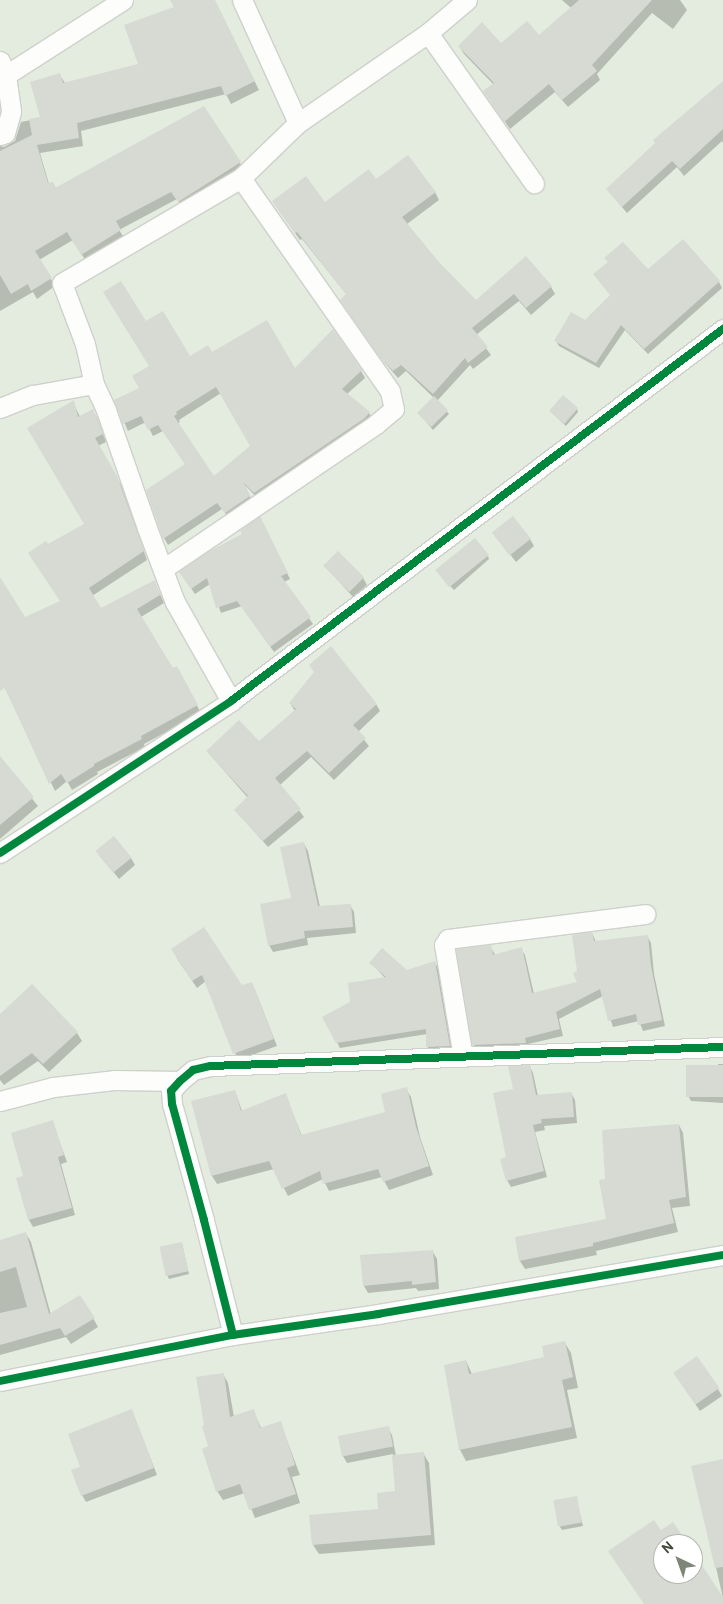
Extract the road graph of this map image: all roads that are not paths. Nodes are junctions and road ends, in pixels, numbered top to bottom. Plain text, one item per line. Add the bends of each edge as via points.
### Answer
1 (123, 0) edge
2 (242, 0) edge
3 (467, 0) edge
4 (428, 33) junction
5 (3, 68) edge
6 (298, 124) junction
7 (0, 135) edge
8 (241, 178) junction
9 (534, 184) dead end
10 (723, 329) edge
11 (94, 384) junction
12 (0, 408) edge
13 (163, 569) junction
14 (231, 701) junction
15 (0, 853) edge
16 (645, 914) dead end
17 (723, 1047) edge
18 (463, 1057) junction
19 (180, 1081) junction
20 (0, 1101) edge
21 (723, 1255) edge
22 (232, 1334) junction
23 (0, 1382) edge

1 - 5 street
2 - 6 street
3 - 4 street
4 - 6 street
4 - 9 street
5 - 7 street via 11,112 5,133
6 - 8 street
8 - 11 street via 62,283 84,344
8 - 13 street via 390,391 394,409
10 - 14 street
11 - 12 street via 33,395
11 - 13 street
13 - 14 street via 176,602
14 - 15 street
16 - 18 street via 448,939 444,946
17 - 18 street
18 - 19 street via 211,1066 194,1070
19 - 20 street via 114,1080 53,1087
19 - 22 street via 171,1091 172,1104
21 - 22 street via 378,1314
22 - 23 street

